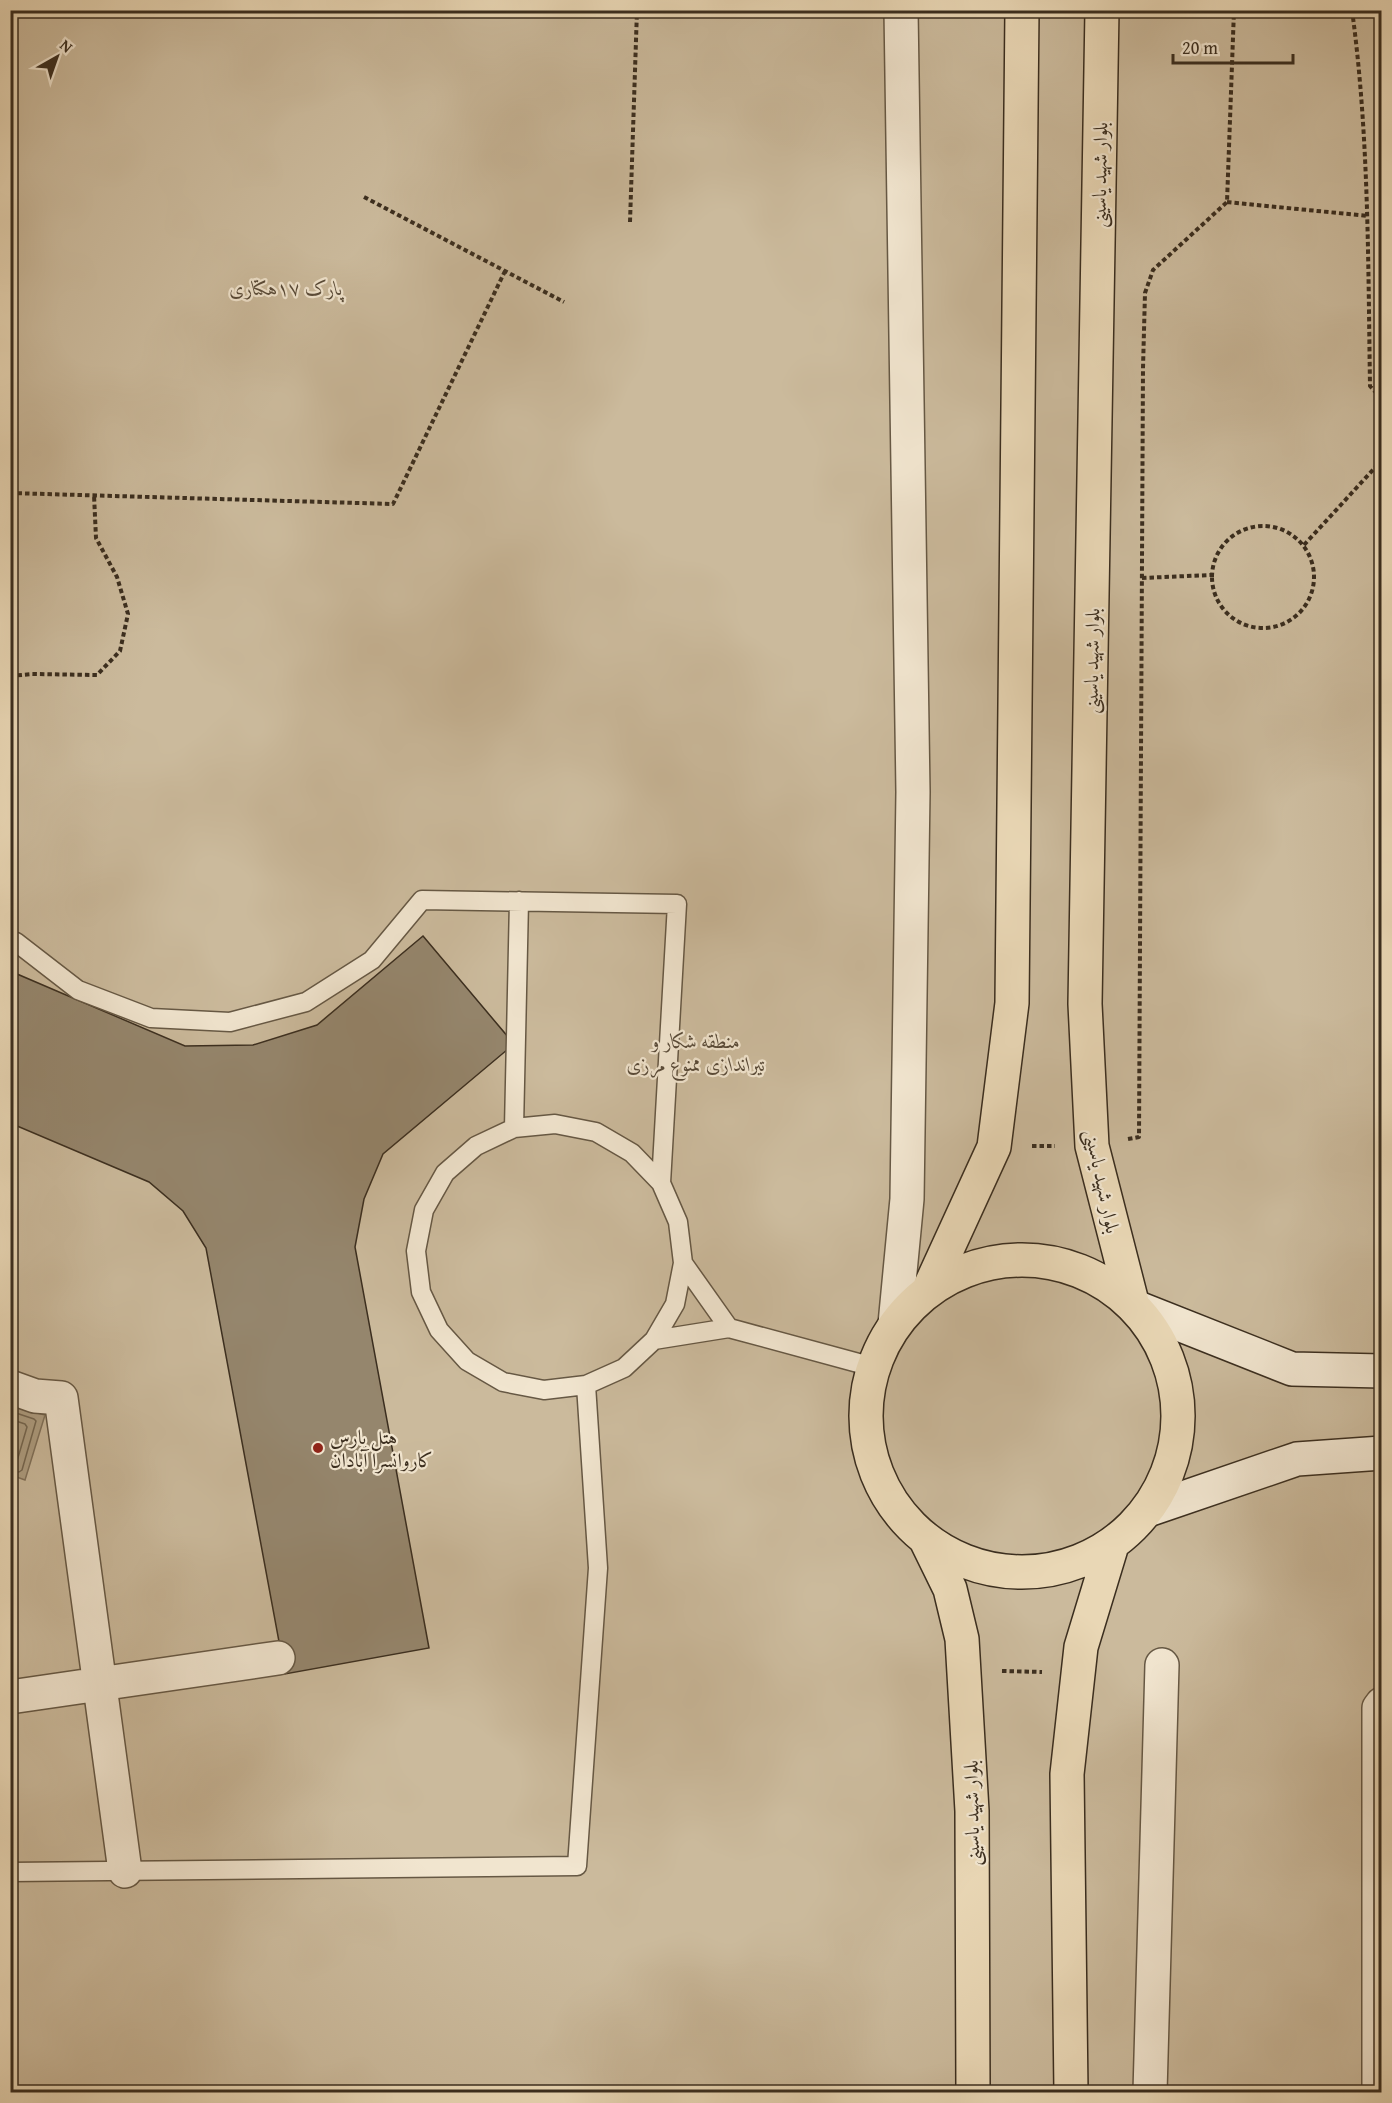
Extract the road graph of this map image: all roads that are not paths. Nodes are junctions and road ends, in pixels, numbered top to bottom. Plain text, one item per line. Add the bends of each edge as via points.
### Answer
1 (901, 10) edge
2 (1022, 10) edge
3 (1102, 10) edge
4 (519, 901) junction
5 (10, 944) edge
6 (514, 1128) junction
7 (661, 1184) junction
8 (683, 1263) junction
9 (928, 1291) junction
10 (1132, 1306) junction
11 (895, 1324) junction
12 (729, 1328) junction
13 (654, 1340) junction
14 (873, 1366) junction
15 (1382, 1371) edge
16 (586, 1385) junction
17 (10, 1388) edge
18 (1382, 1453) edge
19 (1148, 1510) junction
20 (926, 1540) junction
21 (1112, 1545) junction
22 (278, 1658) dead end
23 (1162, 1665) dead end
24 (100, 1684) junction
25 (10, 1697) edge
26 (1382, 1704) edge
27 (125, 1871) junction
28 (10, 1872) edge
29 (973, 2092) edge
30 (1071, 2092) edge
31 (1150, 2092) edge
32 (1379, 2092) edge

1 - 11 street via 913,792 907,1199
2 - 9 main road via 1012,1003 994,1147
3 - 10 main road, بلوار شهید یاسینی via 1085,1004 1092,1146
4 - 5 lane via 422,900 372,960 306,1002 230,1022 151,1018 78,990 16,942
4 - 6 lane
4 - 7 lane via 677,904
6 - 7 lane via 555,1124 596,1132 632,1153
6 - 16 lane via 476,1146 445,1173 424,1210 416,1251 421,1292 439,1330 467,1361 503,1382 544,1390
7 - 8 lane via 678,1222
8 - 12 lane
8 - 13 lane via 675,1304
9 - 10 main road via 967,1269 1011,1260 1055,1264 1096,1279
9 - 11 main road
10 - 15 street via 1292,1369
10 - 19 main road via 1155,1336 1171,1369 1178,1405 1176,1442 1166,1478
11 - 14 main road
12 - 13 lane
12 - 14 lane
13 - 16 lane via 624,1368
14 - 20 main road via 865,1414 872,1462 893,1505
16 - 27 lane via 598,1568 577,1866
17 - 24 street via 35,1396 61,1398
18 - 19 street via 1297,1459
19 - 21 main road
20 - 21 main road via 969,1564 1018,1574 1067,1567
20 - 29 main road, بلوار شهید یاسینی via 950,1589 962,1639 972,1811
21 - 30 main road via 1081,1647 1066,1774
22 - 24 street
23 - 31 street
24 - 25 street
24 - 27 street
26 - 32 street
27 - 28 lane

